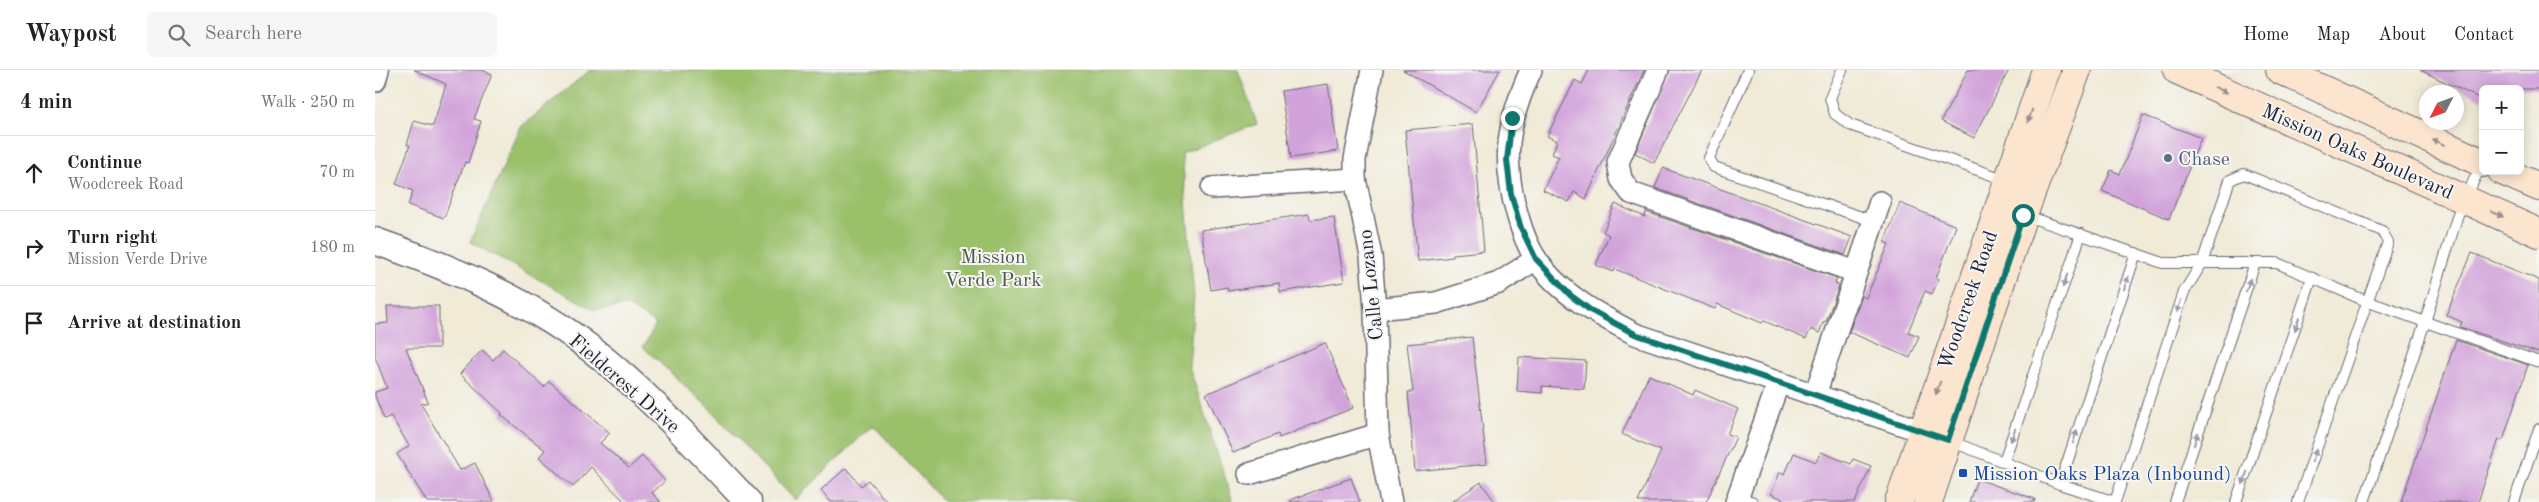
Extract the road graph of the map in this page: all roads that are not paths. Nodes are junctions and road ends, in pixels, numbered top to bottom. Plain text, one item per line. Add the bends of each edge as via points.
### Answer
1 (378, 70) edge
2 (1371, 70) edge
3 (1531, 70) edge
4 (1658, 70) edge
5 (1748, 70) edge
6 (1842, 70) edge
7 (2046, 70) edge
8 (2077, 70) edge
9 (2177, 70) edge
10 (2279, 70) edge
11 (375, 81) edge
12 (2479, 161) edge
13 (2479, 171) edge
14 (2512, 175) edge
15 (1355, 179) junction
16 (2007, 181) junction
17 (2539, 187) edge
18 (1212, 188) dead end
19 (2464, 199) junction
20 (1877, 211) joint
21 (2023, 215) junction
22 (2539, 233) edge
23 (2081, 234) junction
24 (375, 241) edge
25 (2136, 253) junction
26 (1536, 259) junction
27 (2201, 263) junction
28 (2255, 263) junction
29 (1856, 272) junction
30 (2312, 278) junction
31 (2367, 300) junction
32 (1375, 309) junction
33 (2425, 322) junction
34 (2539, 362) edge
35 (1778, 384) junction
36 (1815, 396) junction
37 (2539, 429) edge
38 (1378, 434) junction
39 (1936, 436) junction
40 (2004, 462) junction
41 (1249, 474) dead end
42 (2060, 484) junction
43 (1743, 500) edge
44 (749, 502) edge
45 (1391, 502) edge
46 (1899, 502) edge
47 (1928, 502) edge
48 (2115, 502) edge
49 (2175, 502) edge
50 (2237, 502) edge
51 (2298, 502) edge
52 (2364, 502) edge
53 (2514, 502) edge

1 - 11 street
2 - 15 street, Calle Lozano via 1355,159
3 - 26 street via 1512,118 1507,160 1511,194 1521,228
4 - 29 street via 1618,162 1621,179 1631,193
5 - 20 lane via 1709,158 1714,167
6 - 16 lane via 1830,98 1835,114 1850,125
7 -> 16 main road, Woodcreek Road
8 - 21 main road, Woodcreek Road
9 -> 19 main road, Mission Oaks Boulevard
12 -> 10 main road, Mission Oaks Boulevard
13 - 19 lane
14 - 17 main road
15 - 18 street
15 - 32 street, Calle Lozano via 1371,256
16 -> 39 main road, Woodcreek Road
19 -> 22 main road, Mission Oaks Boulevard
19 - 33 lane
20 - 29 street
21 - 23 lane
21 - 39 main road, Woodcreek Road
23 - 25 lane
23 -> 40 lane
24 - 44 street, Fieldcrest Drive via 432,261 539,314 591,349 676,425
25 - 27 lane via 2163,263
42 -> 25 lane
26 - 32 street via 1499,282 1454,297
26 - 35 street via 1570,295 1590,310 1635,334
27 - 28 lane
27 - 31 lane via 2230,180 2244,174 2382,231 2388,242
27 -> 48 lane via 2184,292
28 - 30 lane via 2277,263
49 -> 28 lane
29 - 36 street
30 - 31 lane
30 -> 50 lane
31 - 33 lane
51 -> 31 lane
32 - 38 street, Calle Lozano
33 - 34 lane
33 - 52 lane
35 - 36 street
35 - 43 street
36 - 39 street
37 - 53 lane
38 - 41 street
38 - 45 street, Calle Lozano
39 - 40 lane
39 - 46 main road, Woodcreek Road
39 - 47 main road, Woodcreek Road
40 - 42 lane
42 - 48 lane

